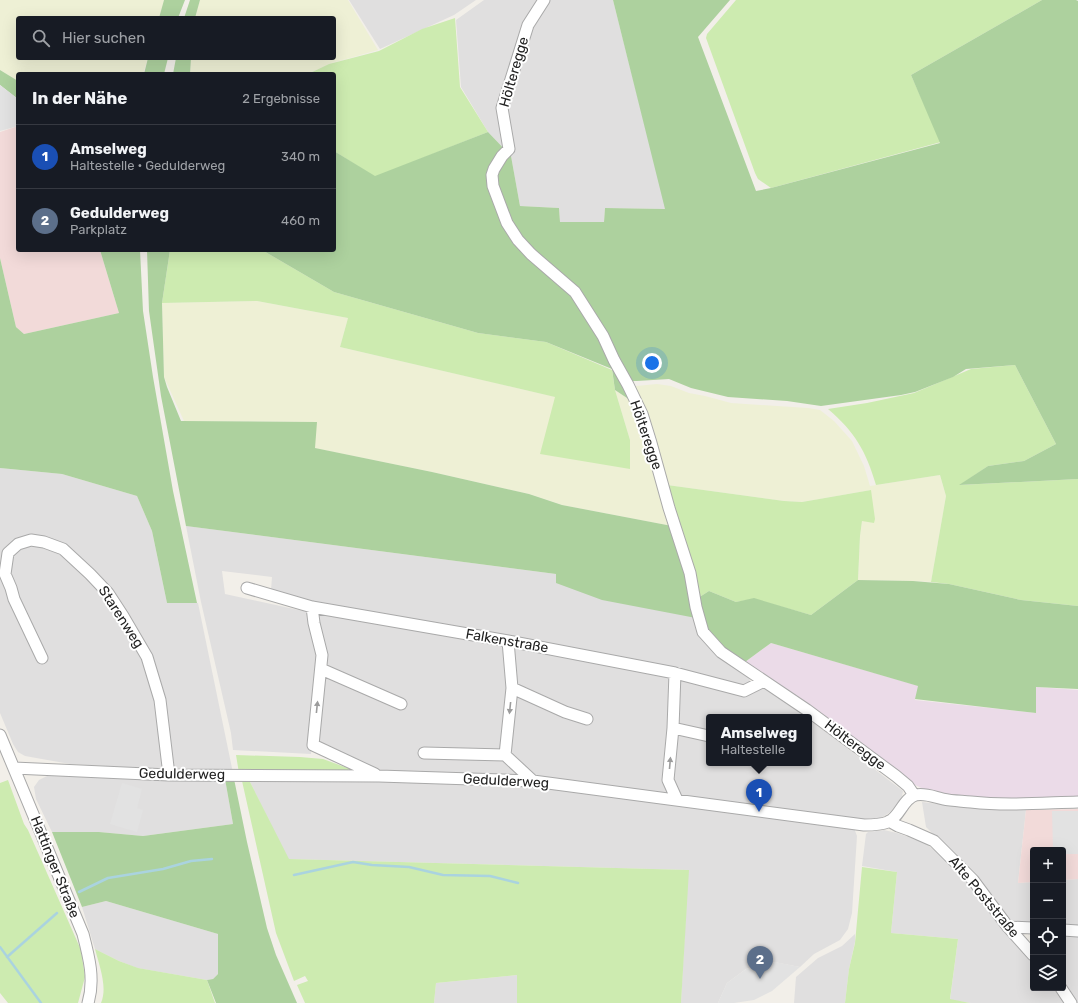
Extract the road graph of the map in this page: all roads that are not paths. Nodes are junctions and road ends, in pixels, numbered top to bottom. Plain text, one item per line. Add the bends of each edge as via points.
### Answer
1 (544, 0) edge
2 (247, 588) dead end
3 (312, 607) junction
4 (508, 641) junction
5 (42, 658) dead end
6 (321, 669) junction
7 (675, 673) junction
8 (764, 681) junction
9 (512, 688) junction
10 (401, 704) dead end
11 (587, 719) dead end
12 (673, 728) junction
13 (0, 735) edge
14 (706, 735) edge
15 (424, 753) dead end
16 (505, 755) junction
17 (14, 768) junction
18 (169, 775) junction
19 (379, 776) junction
20 (532, 781) junction
21 (914, 795) junction
22 (677, 800) junction
23 (1078, 802) edge
24 (889, 821) junction
25 (1008, 927) junction
26 (1030, 928) edge
27 (1066, 930) edge
28 (1078, 931) edge
29 (1030, 952) edge
30 (1063, 991) edge
31 (88, 1003) edge
32 (1071, 1003) edge

1 - 8 street, Hölteregge via 528,25 502,108 509,150 494,169 493,186 507,223 518,240 575,292 603,336 642,414 690,573 703,632 721,652
2 - 3 street, Falkenstraße
3 - 4 street, Falkenstraße
3 - 6 street via 322,655
4 - 7 street, Falkenstraße
4 - 9 street
5 - 18 street, Starenweg via 5,574 8,554 18,544 31,540 63,549 108,593 123,616 147,657 154,677 160,700
6 - 10 street
19 -> 6 street via 313,745
7 - 8 street, Falkenstraße via 744,691
7 - 12 street
8 - 21 street, Hölteregge via 901,780
9 - 11 street
9 -> 16 street
12 - 14 street
22 -> 12 street via 668,780
13 - 17 street, Hattinger Straße
15 - 16 street
16 - 20 street
17 - 18 street, Gedulderweg
17 - 31 street, Hattinger Straße via 83,934 90,959 92,986
18 - 19 street, Gedulderweg
19 - 20 street, Gedulderweg
20 - 22 street, Gedulderweg
21 - 23 street via 1010,804
21 - 24 street
22 - 24 street, Gedulderweg via 864,825
24 - 25 street, Alte Poststraße via 934,841 973,880
25 - 26 street
25 - 29 street, Alte Poststraße
27 - 28 street
30 - 32 street

